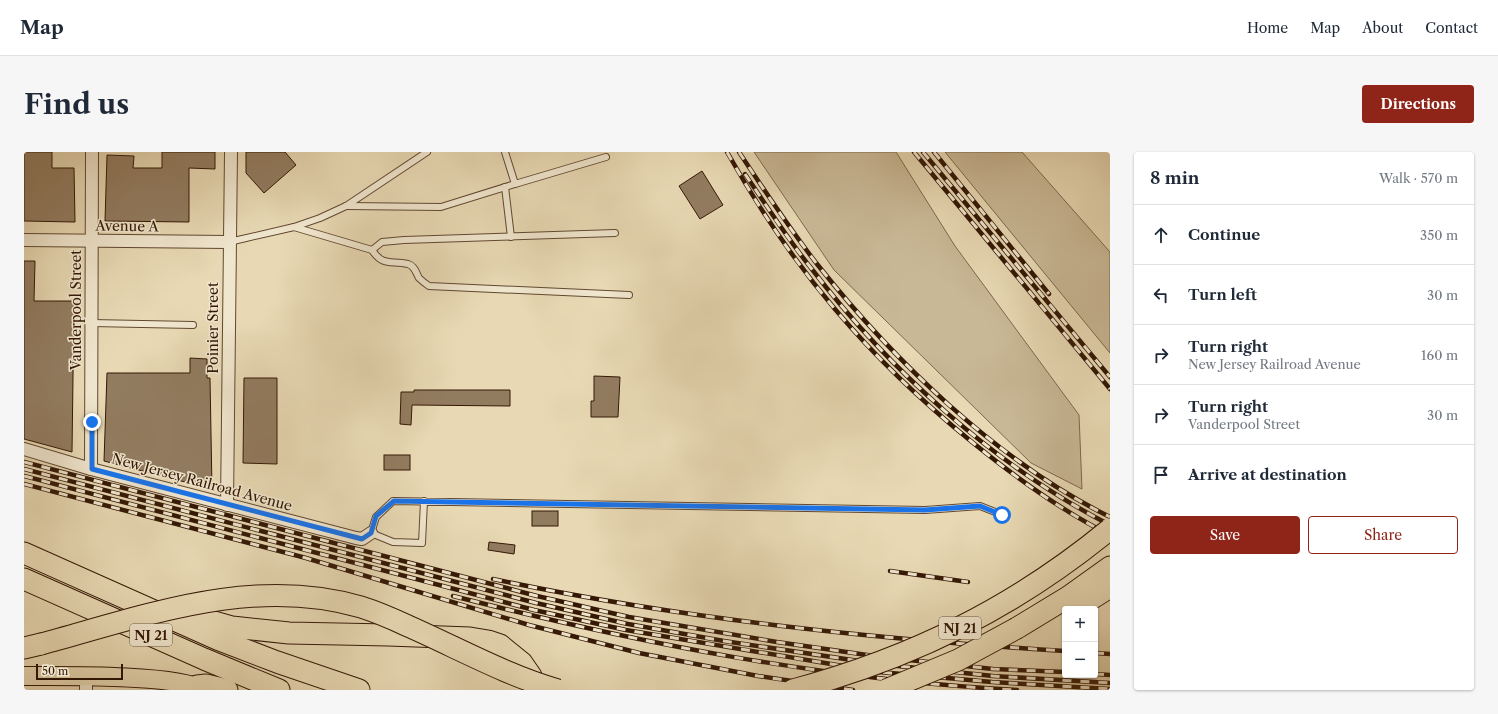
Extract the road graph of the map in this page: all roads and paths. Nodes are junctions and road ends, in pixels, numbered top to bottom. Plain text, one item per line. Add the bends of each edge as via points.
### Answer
1 (92, 152) edge
2 (230, 152) edge
3 (427, 152) edge
4 (505, 152) edge
5 (606, 157) dead end
6 (516, 184) junction
7 (506, 186) junction
8 (346, 206) junction
9 (294, 227) junction
10 (615, 233) dead end
11 (511, 237) junction
12 (24, 240) edge
13 (91, 240) junction
14 (229, 242) junction
15 (372, 250) junction
16 (629, 295) dead end
17 (91, 323) junction
18 (193, 325) dead end
19 (24, 449) edge
20 (92, 469) junction
21 (424, 502) junction
22 (227, 505) junction
23 (1002, 515) dead end
24 (1110, 529) edge
25 (371, 533) junction
26 (24, 553) edge
27 (1110, 567) edge
28 (24, 579) edge
29 (1110, 587) edge
30 (1080, 606) edge
31 (1062, 617) edge
32 (178, 622) junction
33 (1017, 628) junction
34 (33, 646) edge
35 (24, 676) edge
36 (86, 683) edge
37 (199, 688) edge
38 (227, 690) edge
39 (279, 690) edge
40 (359, 690) edge
41 (535, 690) edge
42 (558, 690) edge
43 (793, 690) edge
44 (886, 690) edge

1 - 13 street, Vanderpool Street
2 - 14 street, Poinier Street
3 - 8 lane
4 - 6 lane
5 - 6 lane
6 - 7 lane
7 - 8 lane via 442,207
7 - 11 lane
8 - 9 lane
9 - 14 lane
9 - 15 lane
10 - 11 lane
11 - 15 lane via 382,242
12 - 13 street, Avenue A
13 - 14 street, Avenue A
13 - 17 street, Vanderpool Street
14 - 22 street, Poinier Street
15 - 16 lane via 384,262 408,264 429,286
17 - 18 lane
17 - 20 street, Vanderpool Street
19 - 20 street, New Jersey Railroad Avenue
20 - 22 street, New Jersey Railroad Avenue
21 - 23 lane via 925,510 980,506
21 - 25 lane via 394,501 376,516
21 - 25 lane via 422,543 393,542
22 - 25 street, New Jersey Railroad Avenue via 362,539
24 - 43 highway, NJ 21, bridge via 997,609 943,637 884,662
26 - 32 highway, NJ 21
27 - 33 highway, NJ 21 via 1068,597
28 - 39 highway, NJ 21
29 - 30 highway
31 - 33 highway via 1052,623
32 - 40 highway, NJ 21 via 276,662
32 - 41 highway via 211,621 232,627 289,633 470,638 488,641 500,645 522,663 531,676
33 - 44 highway, NJ 21, bridge via 958,660
34 - 42 highway, bridge via 227,597 297,596 361,607 440,640 495,667
35 - 36 main road
36 - 37 main road via 163,681
37 - 38 highway via 206,685

